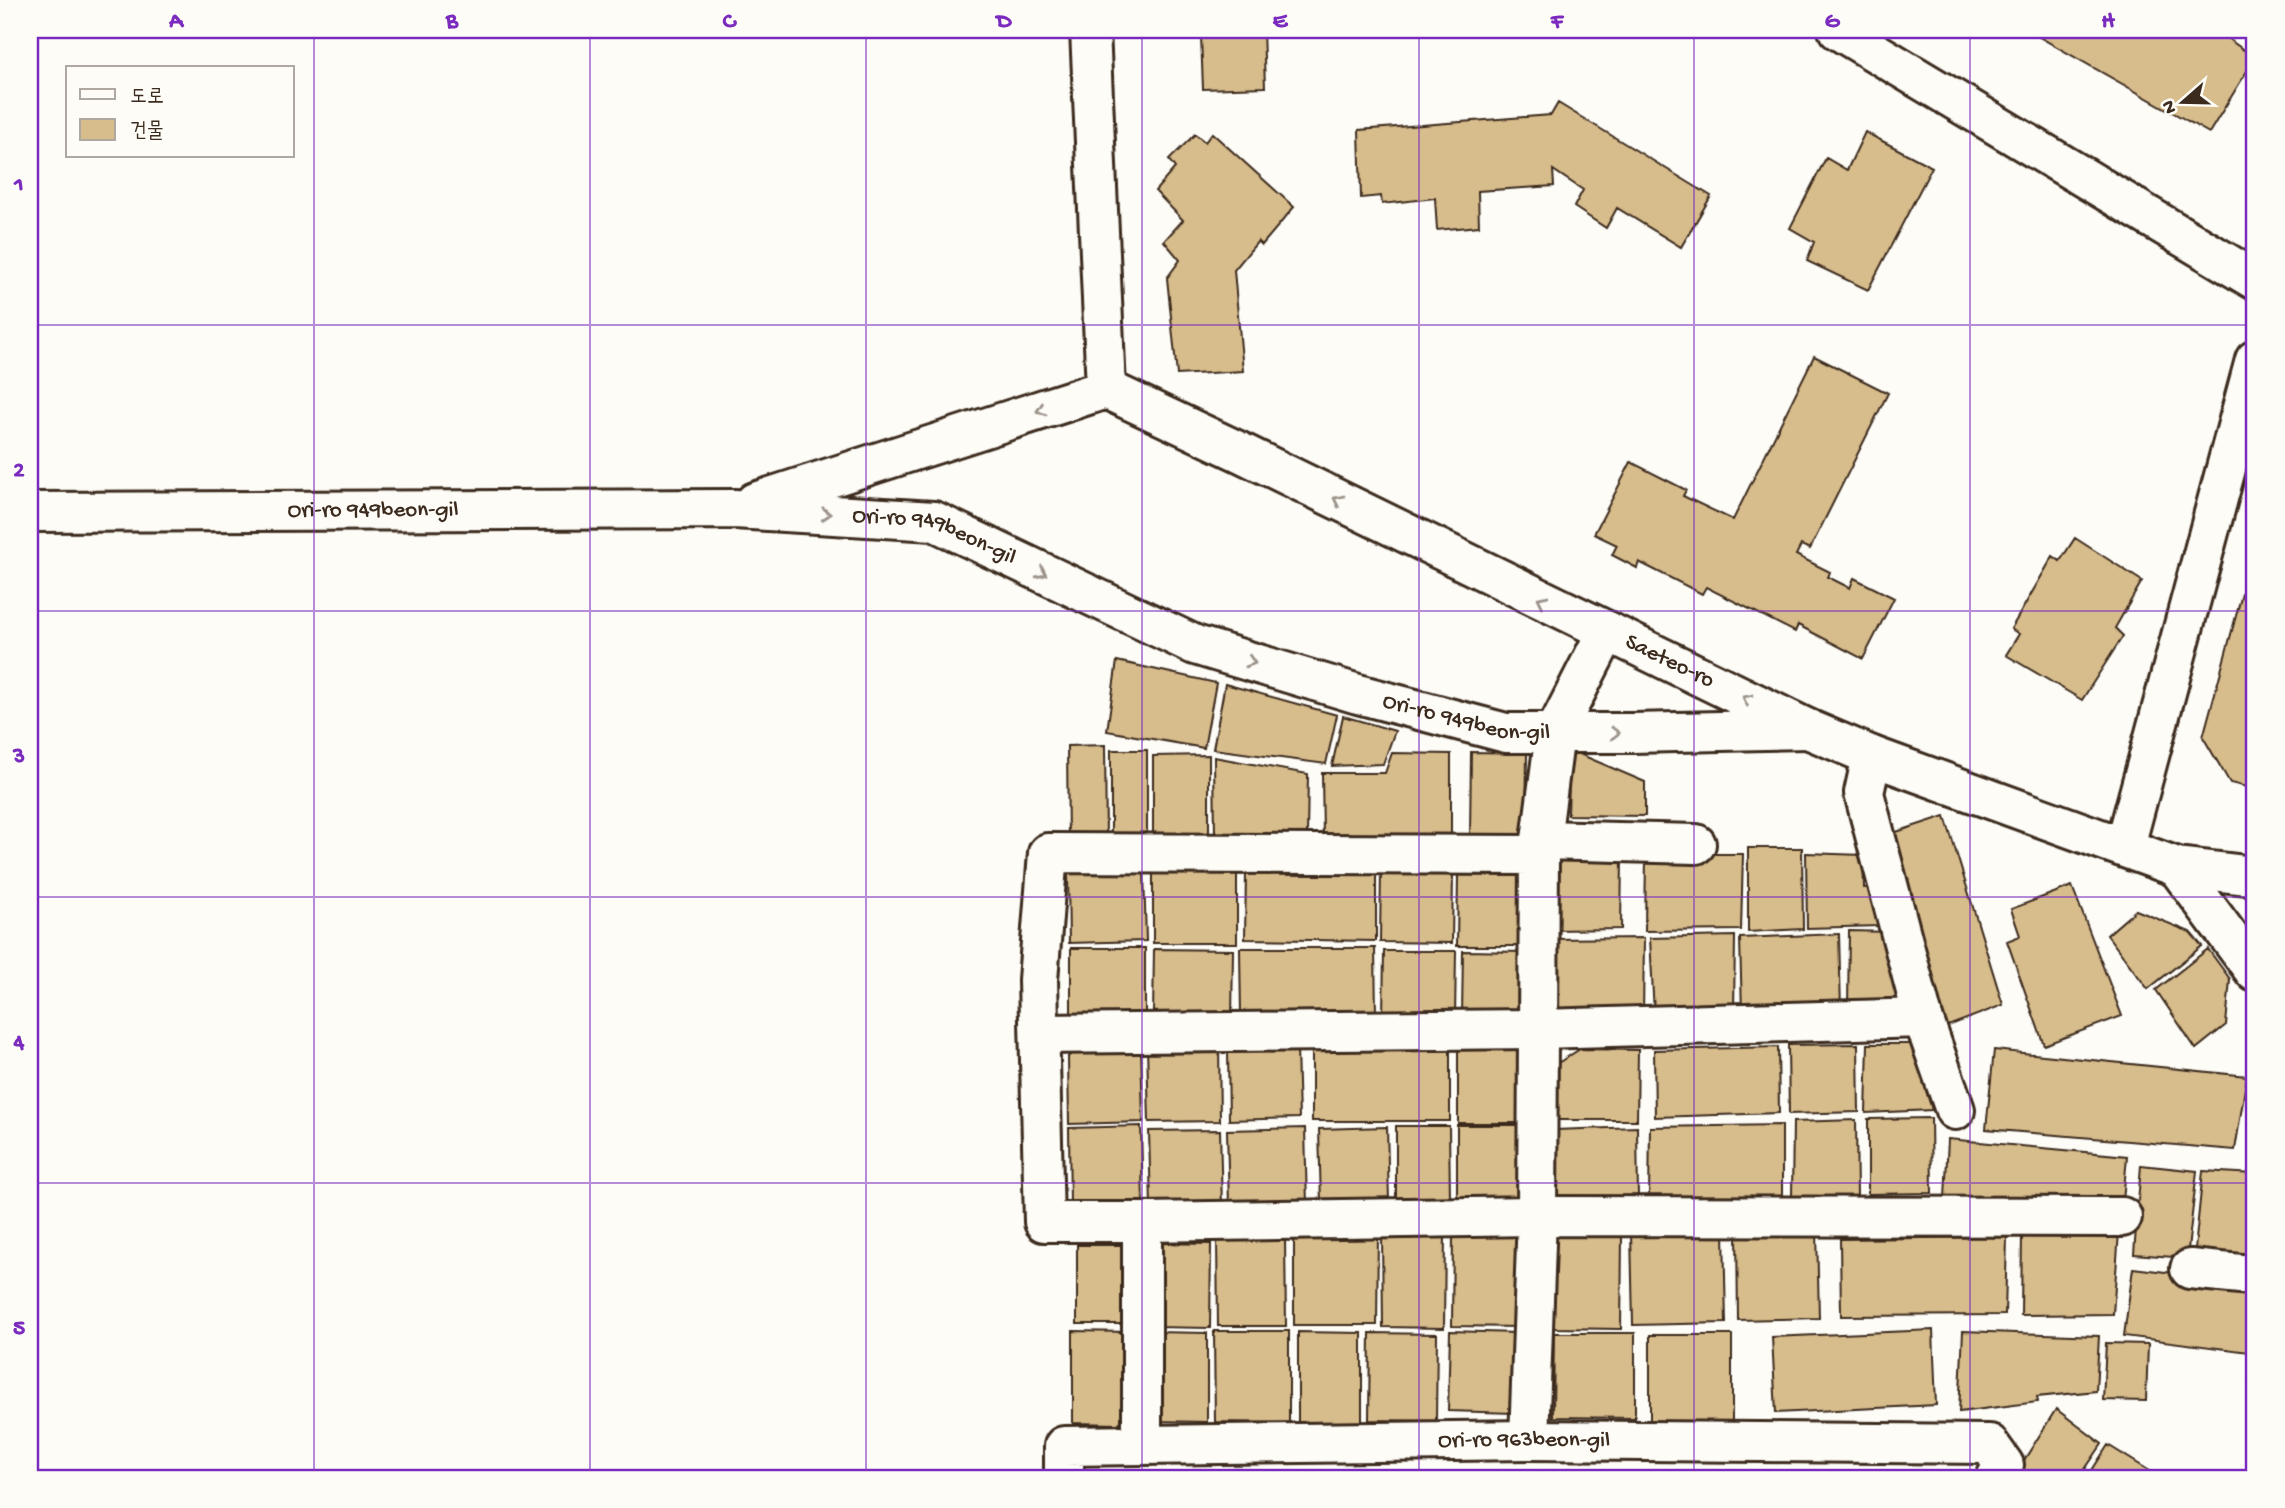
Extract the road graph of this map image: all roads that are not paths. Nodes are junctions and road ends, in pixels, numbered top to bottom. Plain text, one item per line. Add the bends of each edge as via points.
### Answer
1 (1090, 30) edge
2 (1838, 30) edge
3 (2255, 280) edge
4 (2255, 360) edge
5 (1106, 389) junction
6 (734, 509) junction
7 (30, 512) edge
8 (1607, 631) junction
9 (1701, 677) junction
10 (1808, 729) junction
11 (1668, 732) junction
12 (1555, 733) junction
13 (1872, 756) junction
14 (1696, 844) dead end
15 (2124, 846) junction
16 (1541, 848) junction
17 (2177, 867) junction
18 (2255, 876) edge
19 (2255, 972) edge
20 (1923, 1018) junction
21 (1540, 1029) junction
22 (1040, 1034) junction
23 (1955, 1110) dead end
24 (1537, 1216) junction
25 (2122, 1217) dead end
26 (1142, 1222) junction
27 (2190, 1269) dead end
28 (2255, 1272) edge
29 (1529, 1440) junction
30 (1142, 1444) junction
31 (2000, 1471) edge
32 (1064, 1478) edge

1 - 5 street
2 - 3 street
4 - 15 street
5 -> 6 street
8 -> 5 street, Saeteo-ro
6 - 7 street, Ori-ro 949beon-gil
6 -> 12 street, Ori-ro 949beon-gil via 934,521 1195,645 1506,733
8 - 9 street, Saeteo-ro
8 - 12 street
10 -> 9 street, Saeteo-ro
9 - 11 street via 1700,707 1687,722
10 - 11 street, Ori-ro 949beon-gil
10 - 13 street, Saeteo-ro
12 -> 11 street, Ori-ro 949beon-gil
12 - 16 street
13 - 15 street, Saeteo-ro
13 - 20 street via 1864,793
14 - 16 street
15 - 17 street, Saeteo-ro
16 - 21 street
16 - 22 street via 1048,853 1038,980
17 - 18 street, Saeteo-ro
17 - 19 street
20 - 21 street
20 - 23 street
21 - 22 street
21 - 24 street
22 - 26 street via 1044,1222
24 - 25 street
24 - 26 street
24 - 29 street
26 - 30 street
27 - 28 street
29 - 30 street, Ori-ro 963beon-gil
29 - 31 street, Ori-ro 963beon-gil via 1989,1444
30 - 32 street, Ori-ro 963beon-gil via 1064,1446

